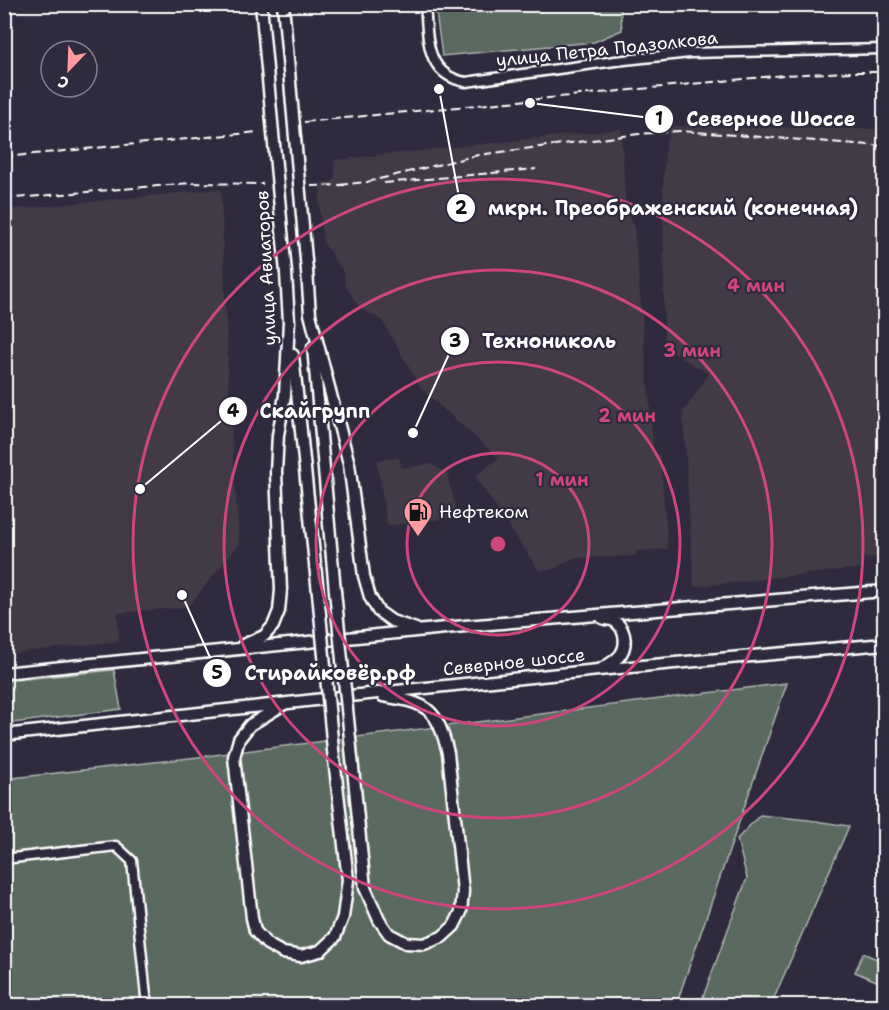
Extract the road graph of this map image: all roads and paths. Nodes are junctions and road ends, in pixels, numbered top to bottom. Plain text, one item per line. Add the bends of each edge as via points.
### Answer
1 (261, 4) edge
2 (283, 4) edge
3 (425, 4) edge
4 (885, 49) edge
5 (310, 314) junction
6 (290, 322) junction
7 (885, 591) edge
8 (591, 617) junction
9 (422, 631) junction
10 (885, 644) edge
11 (235, 649) junction
12 (598, 670) junction
13 (4, 674) edge
14 (368, 694) junction
15 (287, 703) junction
16 (4, 735) edge
17 (4, 859) edge
18 (147, 1005) edge

1 - 6 main road, улица Авиаторов, bridge
2 - 5 main road, bridge
3 - 4 street, улица Петра Подзолкова via 429,45 435,62 445,75 466,82 690,53
5 - 9 main road via 349,464 370,597 378,611 392,621
5 - 14 main road, bridge via 365,888 389,934 406,943 424,944 442,937 454,926 463,891 448,753 436,719 426,708 412,701
6 - 11 main road, улица Авиаторов via 276,472 279,611 264,636
6 - 15 main road, bridge via 348,880 343,917 335,937 320,951 301,956 283,953 255,931 234,757 238,739 250,725
7 - 8 main road, Северное шоссе
8 - 9 main road, Северное шоссе
8 - 12 main road via 612,620 624,634 621,653
9 - 11 main road, Северное шоссе
10 - 12 main road, Северное шоссе
11 - 13 main road, Северное шоссе
12 - 14 main road, Северное шоссе
14 - 15 main road, Северное шоссе
15 - 16 main road, Северное шоссе
17 - 18 street via 116,846 132,861

